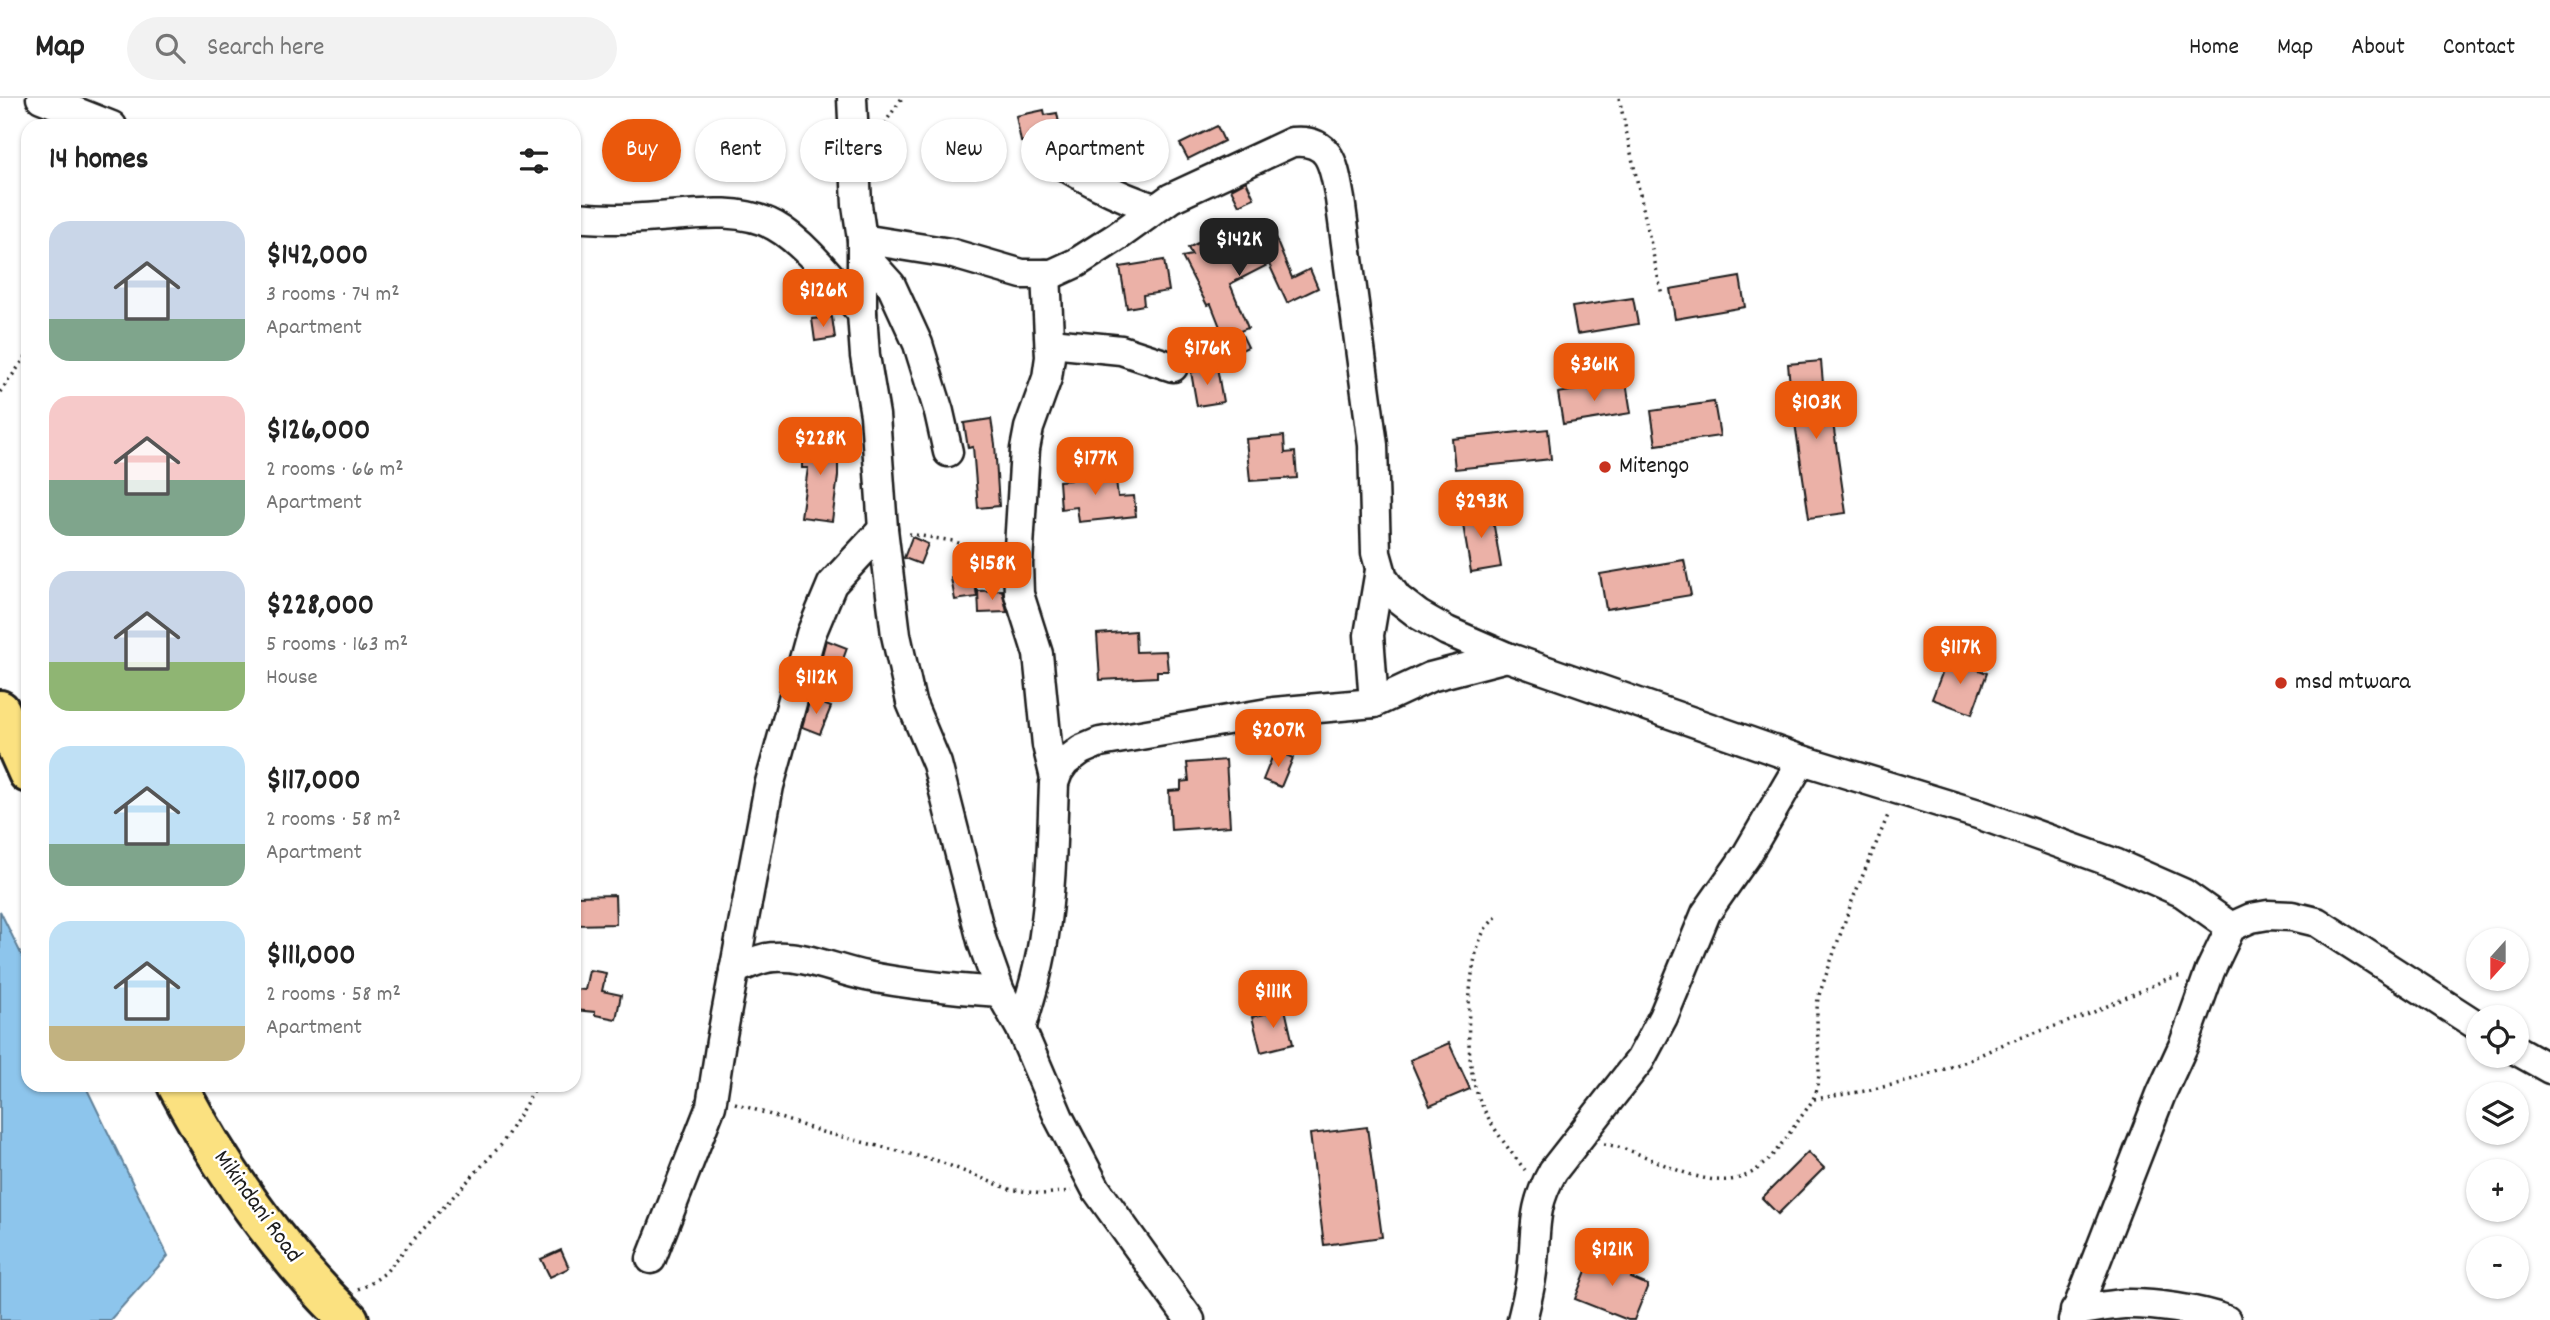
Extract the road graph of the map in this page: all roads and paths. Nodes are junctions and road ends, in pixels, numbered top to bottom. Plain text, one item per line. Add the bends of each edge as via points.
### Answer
1 (41, 98) edge
2 (852, 98) edge
3 (1619, 98) edge
4 (94, 119) edge
5 (1090, 182) edge
6 (1154, 208) junction
7 (581, 216) edge
8 (863, 246) junction
9 (1046, 274) junction
10 (1662, 295) dead end
11 (862, 313) junction
12 (1051, 343) junction
13 (21, 364) edge
14 (1173, 368) dead end
15 (0, 392) edge
16 (948, 452) dead end
17 (883, 529) junction
18 (1018, 564) junction
19 (1380, 570) junction
20 (1507, 657) junction
21 (1374, 703) junction
22 (0, 710) edge
23 (21, 757) edge
24 (1802, 760) junction
25 (1055, 778) junction
26 (1898, 790) junction
27 (1496, 917) dead end
28 (2231, 927) junction
29 (734, 970) junction
30 (2210, 971) junction
31 (1000, 992) junction
32 (2466, 1018) edge
33 (1021, 1030) junction
34 (2529, 1057) edge
35 (2550, 1069) edge
36 (181, 1092) edge
37 (533, 1092) edge
38 (713, 1095) junction
39 (1814, 1099) junction
40 (1568, 1152) junction
41 (1096, 1189) junction
42 (1542, 1190) junction
43 (651, 1259) dead end
44 (337, 1309) edge
45 (2074, 1316) edge
46 (1190, 1320) edge
47 (1522, 1320) edge
48 (2226, 1320) edge

1 - 4 street
2 - 8 street
3 - 10 path
5 - 6 street
6 - 9 street via 1076,262
6 - 19 street via 1292,142 1310,143 1328,154 1340,199 1373,445
7 - 11 street via 639,219 718,214 758,219 793,239
8 - 9 street via 950,253 1022,274
8 - 11 street
8 - 16 street via 891,285 918,344
9 - 12 street
11 - 17 street
12 - 14 street via 1121,350
12 - 18 street via 1047,377 1025,449
13 - 15 path
17 - 18 path via 953,541
17 - 29 street via 832,584 811,634 769,786
17 - 31 street via 896,635 911,702 937,764 982,941
18 - 25 street via 1019,594 1038,654 1046,746
19 - 20 street via 1397,598 1419,615
19 - 21 street via 1368,635
20 - 21 street via 1430,677
20 - 24 street
21 - 25 street via 1274,712 1100,742 1072,757
22 - 23 highway
24 - 26 street
24 - 40 street via 1746,856 1706,913 1640,1060
25 - 33 street via 1044,937
26 - 28 street via 2117,864 2183,893
26 - 39 path via 1818,998
27 - 42 path via 1483,932 1467,998 1471,1064 1488,1119
28 - 30 street
28 - 32 street via 2268,915 2317,922
29 - 31 street via 776,957 920,986
29 - 38 street
30 - 39 path via 2167,979 2085,1016 1914,1080
30 - 45 street
31 - 33 street
33 - 41 street
34 - 35 street
36 - 44 highway, Mikindani Road via 255,1211
37 - 44 path via 502,1144 386,1273
38 - 41 path via 822,1132 938,1161 1009,1189 1042,1194
38 - 43 street
39 - 40 path via 1769,1161 1751,1174 1733,1179 1682,1172 1610,1145
40 - 42 street
41 - 46 street
42 - 47 street
45 - 48 street via 2126,1304

